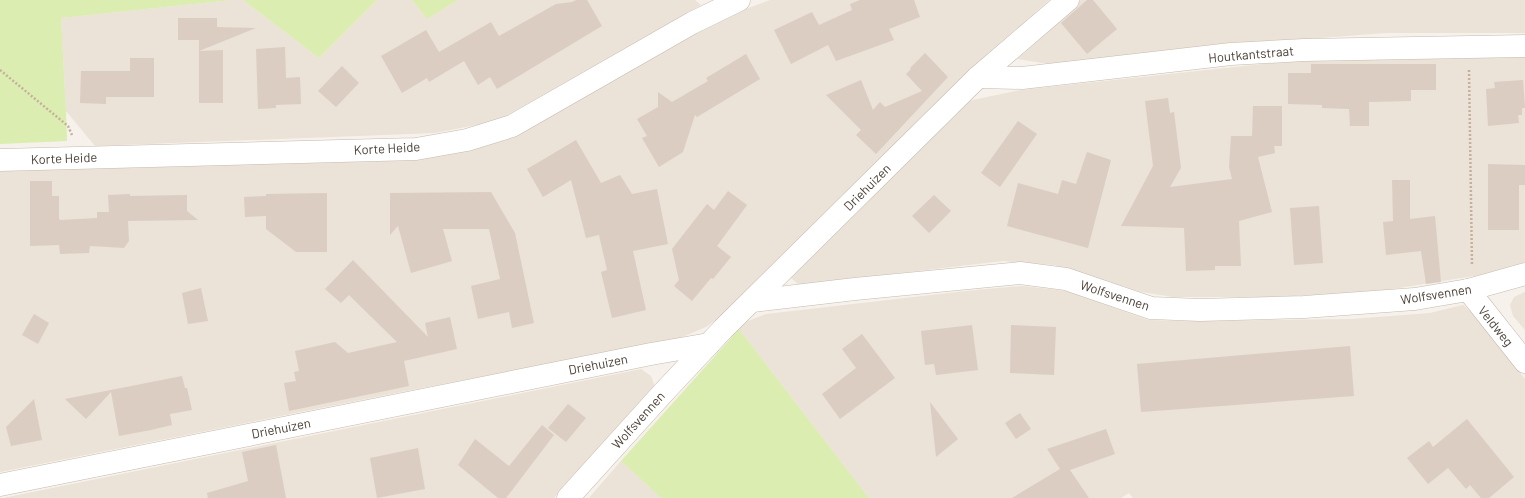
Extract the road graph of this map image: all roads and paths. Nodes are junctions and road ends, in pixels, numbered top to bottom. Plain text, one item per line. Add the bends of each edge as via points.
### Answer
1 (739, 0) edge
2 (1068, 0) edge
3 (1468, 46) junction
4 (1525, 46) edge
5 (0, 70) edge
6 (978, 77) junction
7 (82, 157) junction
8 (0, 160) edge
9 (1525, 274) edge
10 (1470, 290) junction
11 (752, 301) junction
12 (709, 344) junction
13 (1525, 362) edge
14 (0, 485) edge
15 (568, 498) edge

1 - 7 street, Korte Heide via 692,23 512,126 467,140 416,148
2 - 6 street, Driehuizen
3 - 4 street, Houtkantstraat
3 - 6 street, Houtkantstraat via 1231,54 1022,78
3 - 10 path
5 - 7 path via 68,126
6 - 11 street, Driehuizen
7 - 8 street, Korte Heide
9 - 10 street, Wolfsvennen
10 - 11 street, Wolfsvennen via 1392,301 1304,307 1179,310 1151,308 1066,279 1020,273
10 - 13 street, Veldweg
11 - 12 street, Driehuizen
12 - 14 street, Driehuizen
12 - 15 street, Wolfsvennen

